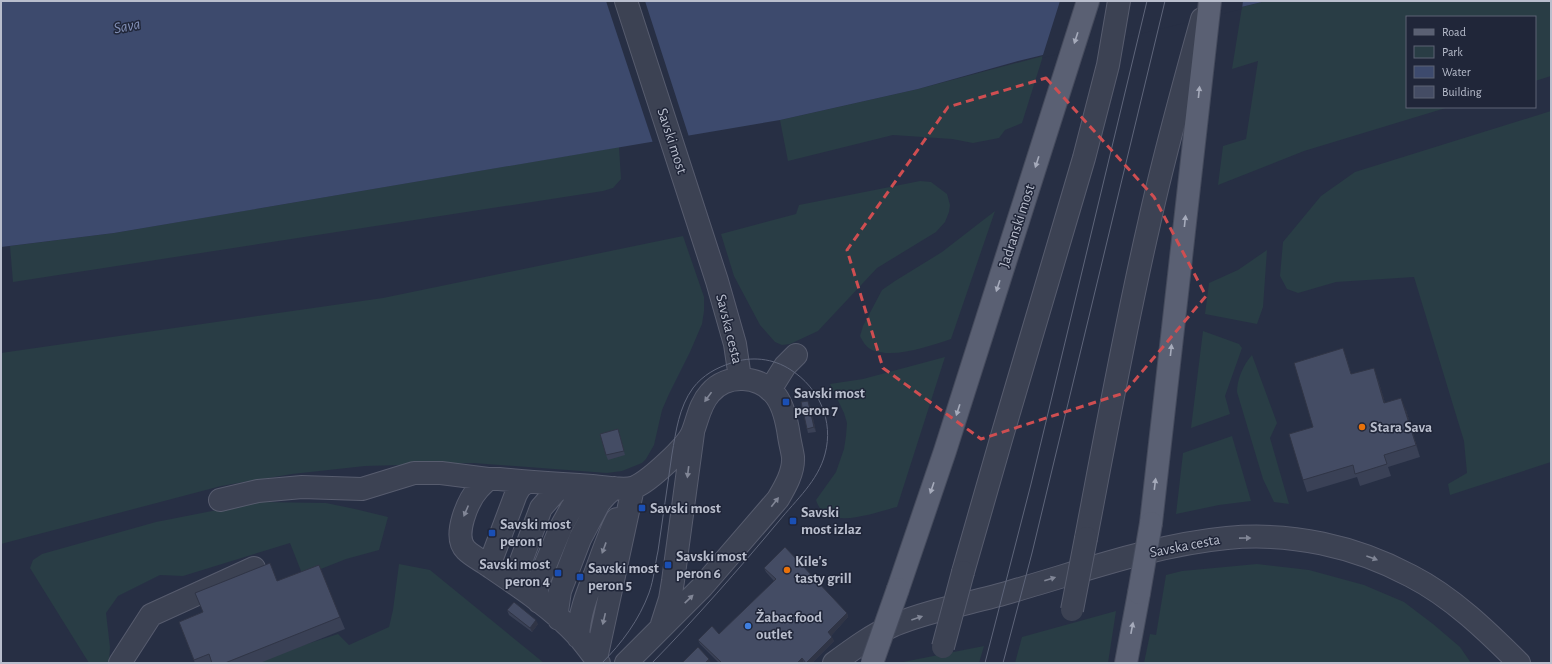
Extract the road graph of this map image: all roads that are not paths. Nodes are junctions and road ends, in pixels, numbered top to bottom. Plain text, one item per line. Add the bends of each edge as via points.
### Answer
1 (626, 1) edge
2 (1088, 1) edge
3 (1119, 1) edge
4 (1208, 1) edge
5 (717, 281) joint
6 (796, 355) dead end
7 (740, 378) junction
8 (770, 390) junction
9 (693, 433) junction
10 (488, 480) junction
11 (527, 482) junction
12 (570, 485) junction
13 (592, 486) junction
14 (624, 488) junction
15 (220, 500) dead end
16 (489, 566) junction
17 (254, 568) edge
18 (521, 588) junction
19 (538, 602) junction
20 (1072, 610) dead end
21 (559, 619) junction
22 (661, 626) junction
23 (578, 636) junction
24 (943, 647) dead end
25 (598, 661) edge
26 (120, 663) edge
27 (626, 663) edge
28 (834, 663) edge
29 (872, 663) edge
30 (1126, 663) edge
31 (1519, 663) edge

1 - 5 street, Savski most
2 -> 29 main road, Jadranski most, bridge via 945,451
3 - 24 street, bridge via 1108,65 1084,158
4 - 20 street, bridge via 1177,107 1149,225
30 -> 4 main road, bridge via 1151,523
5 - 7 street, Savska cesta via 735,344
6 - 8 street via 785,366
7 - 8 street, Savska cesta via 761,383
7 -> 9 street, Savska cesta via 721,383 710,392 701,406
22 -> 8 street, Savska cesta via 702,587 778,499 787,483 793,458 786,419 780,402
9 - 14 street, Savska cesta via 656,472
9 -> 22 street, Savska cesta via 673,581
10 - 11 street via 499,478
10 - 15 street via 441,473 414,473 362,488 302,487 258,491
10 -> 16 street via 478,488 460,532 465,549
11 - 12 street
11 - 16 street via 516,494
12 - 13 street
12 - 18 street via 556,491 541,508 521,562 518,580
13 - 14 street
13 - 19 street via 570,508 561,527 540,578
14 - 21 street, Savska cesta via 606,495 598,503 580,539 560,591 557,611
14 -> 23 street via 580,617
14 -> 25 street
16 - 18 street
17 - 26 street via 151,615
18 - 19 street
19 - 21 street
21 - 23 street
22 - 27 street, Savska cesta
23 - 25 street
28 -> 31 street, Savska cesta via 862,642 895,625 916,618 1156,551 1228,538 1270,537 1305,540 1350,550 1412,576 1460,610

